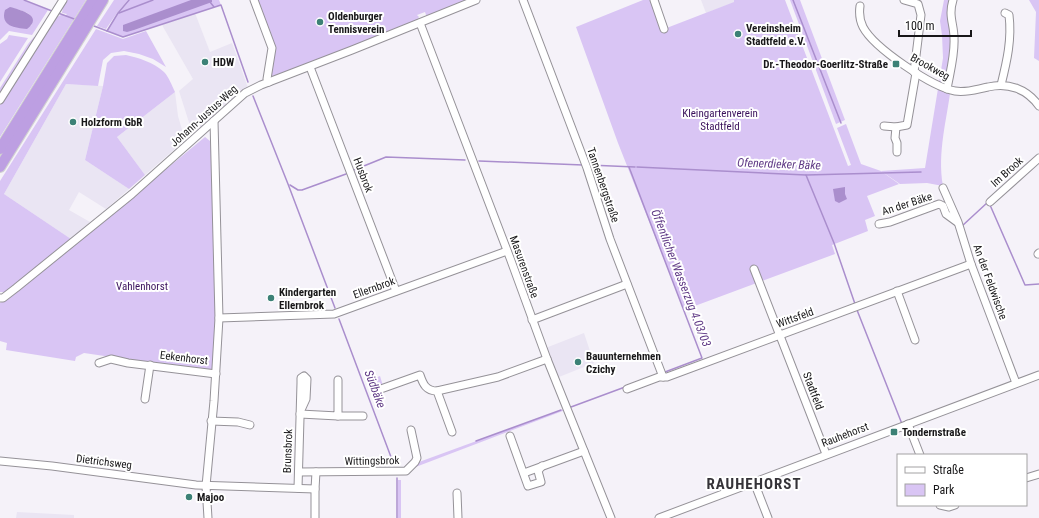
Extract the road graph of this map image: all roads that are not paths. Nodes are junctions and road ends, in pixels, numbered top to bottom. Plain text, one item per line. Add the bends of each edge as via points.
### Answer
1 (93, 0) edge
2 (103, 0) edge
3 (254, 0) edge
4 (476, 0) edge
5 (523, 0) edge
6 (654, 0) edge
7 (904, 0) edge
8 (953, 0) edge
9 (61, 3) edge
10 (860, 6) dead end
11 (1005, 13) dead end
12 (420, 23) junction
13 (664, 29) dead end
14 (310, 67) junction
15 (915, 73) junction
16 (269, 82) junction
17 (1001, 85) junction
18 (947, 89) junction
19 (0, 100) edge
20 (1039, 106) edge
21 (214, 121) junction
22 (884, 126) dead end
23 (896, 127) junction
24 (0, 149) edge
25 (897, 152) dead end
26 (1039, 158) edge
27 (0, 167) edge
28 (943, 188) dead end
29 (990, 202) dead end
30 (958, 222) junction
31 (879, 224) dead end
32 (507, 251) junction
33 (971, 264) junction
34 (754, 269) dead end
35 (627, 284) junction
36 (897, 291) junction
37 (396, 292) junction
38 (1, 299) edge
39 (219, 318) junction
40 (532, 320) junction
41 (780, 335) junction
42 (915, 340) dead end
43 (547, 359) junction
44 (99, 363) dead end
45 (150, 365) junction
46 (216, 374) junction
47 (1039, 375) edge
48 (663, 377) junction
49 (338, 380) dead end
50 (1016, 383) junction
51 (626, 389) dead end
52 (378, 390) dead end
53 (437, 391) junction
54 (145, 399) dead end
55 (338, 416) junction
56 (363, 416) dead end
57 (211, 421) junction
58 (908, 424) junction
59 (250, 425) dead end
60 (411, 430) dead end
61 (452, 432) dead end
62 (510, 436) dead end
63 (584, 451) junction
64 (826, 454) junction
65 (920, 454) edge
66 (0, 461) edge
67 (542, 466) junction
68 (299, 472) junction
69 (316, 472) junction
70 (524, 473) junction
71 (1039, 474) edge
72 (1027, 478) edge
73 (754, 482) junction
74 (206, 486) junction
75 (298, 488) junction
76 (315, 489) junction
77 (457, 494) dead end
78 (208, 518) edge
79 (314, 518) edge
80 (458, 518) edge
81 (610, 518) edge
82 (659, 518) edge
83 (768, 518) edge

1 - 24 highway
2 - 27 highway
3 - 16 street via 272,48 267,79
4 - 12 street, Johann-Justus-Weg
5 - 35 street, Tannenbergstraße via 587,168
6 - 13 street
7 - 15 street via 918,4 921,15
8 - 18 street via 951,21 954,47
9 - 19 street
10 - 15 street, Brookweg via 863,27 888,53
11 - 17 street via 1009,15 1011,29 1010,46
12 - 14 street, Johann-Justus-Weg
12 - 32 street, Masurenstraße
14 - 16 street, Johann-Justus-Weg
14 - 37 street, Husbrok
15 - 18 street, Brookweg
15 - 23 street via 907,125
16 - 21 street, Johann-Justus-Weg via 245,93
17 - 18 street, Brookweg via 965,92
17 - 20 street, Brookweg via 1021,90 1032,97
21 - 38 street, Johann-Justus-Weg via 132,194
21 - 39 street
22 - 23 street
23 - 25 street
26 - 29 street, Im Brook
28 - 30 street, An der Feldwische
30 - 31 street, An der Bäke via 946,214 943,206 939,204
30 - 33 street, An der Feldwische
32 - 37 street, Ellernbrok
32 - 40 street, Masurenstraße
33 - 36 street, Wittsfeld
33 - 50 street, An der Feldwische
34 - 41 street, Stadtfeld
35 - 40 street
35 - 48 street, Tannenbergstraße
36 - 41 street, Wittsfeld
36 - 42 street
37 - 39 street, Ellernbrok via 334,314
39 - 46 street
40 - 43 street, Masurenstraße
41 - 48 street, Wittsfeld
41 - 64 street, Stadtfeld
43 - 53 street via 498,377
43 - 63 street, Masurenstraße
44 - 45 street, Eekenhorst via 111,359
45 - 46 street, Eekenhorst
45 - 54 street, Eekenhorst
46 - 57 street
47 - 50 street, Rauhehorst
48 - 51 street, Wittsfeld
49 - 55 street
50 - 58 street, Rauhehorst
52 - 53 street via 420,375 424,386
53 - 61 street
55 - 56 street, Brunsbrok
55 - 68 street, Brunsbrok via 300,412
57 - 59 street
57 - 74 street
58 - 64 street, Rauhehorst
58 - 65 street
60 - 69 street, Wittingsbrok via 417,458 406,472
62 - 70 street
63 - 67 street
63 - 81 street, Masurenstraße
64 - 73 street, Rauhehorst
66 - 74 street, Dietrichsweg
67 - 70 street
67 - 70 street via 538,471 541,482 528,486
68 - 69 street, Wittingsbrok
68 - 75 street, Brunsbrok
69 - 76 street
71 - 72 street
73 - 82 street, Rauhehorst
73 - 83 street
74 - 75 street
74 - 78 street
75 - 76 street
76 - 79 street
77 - 80 street

